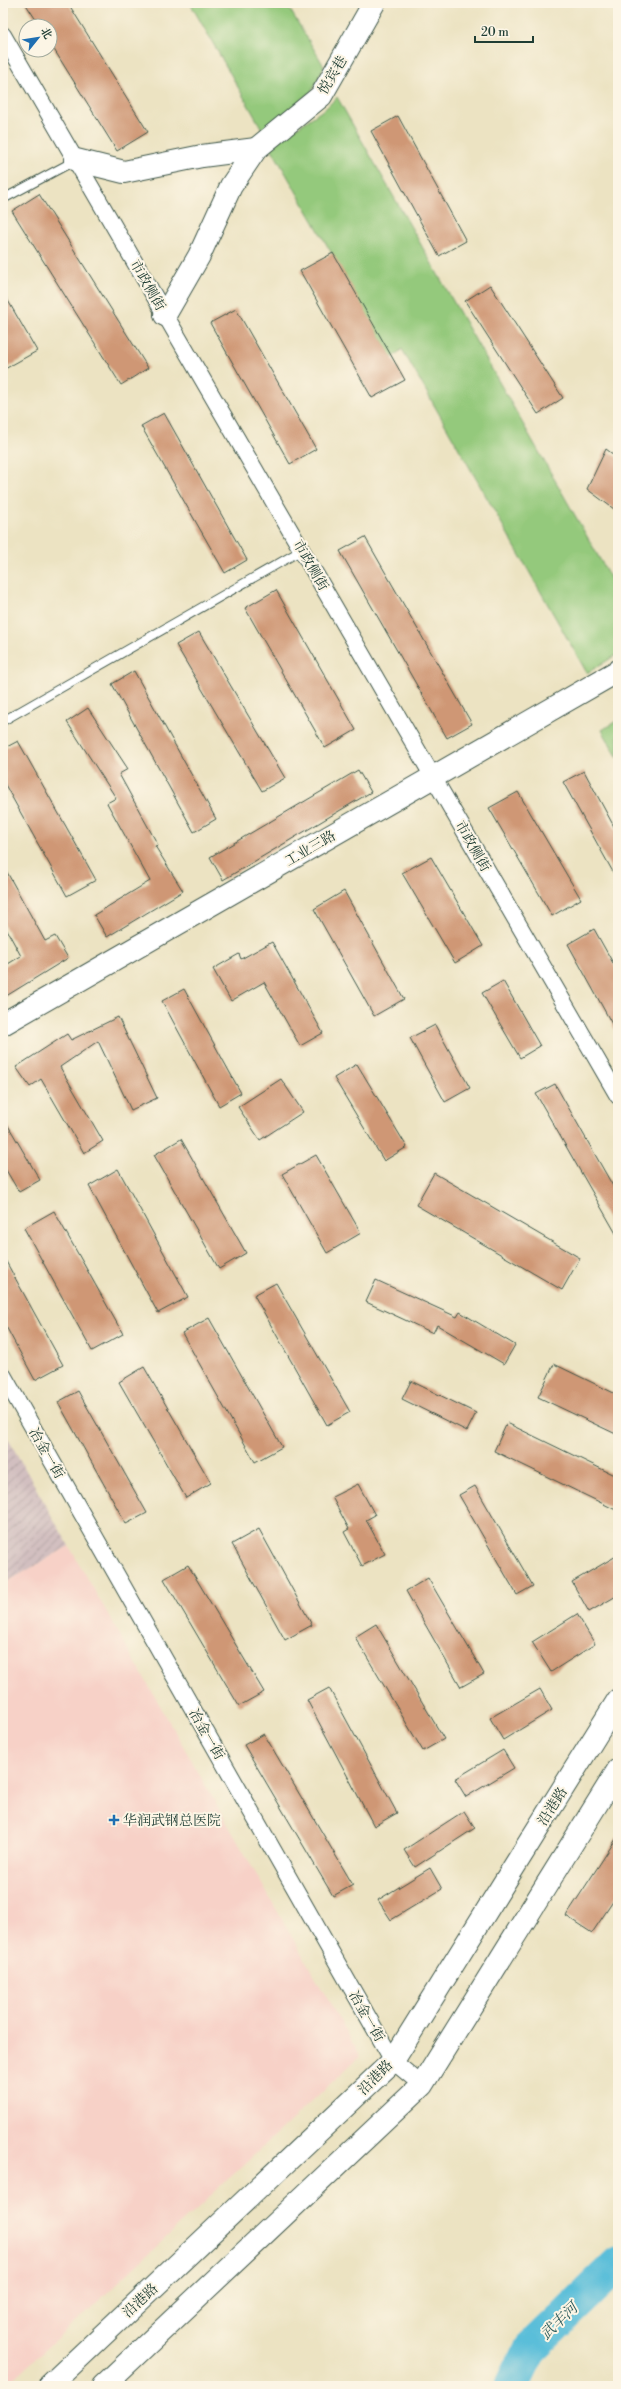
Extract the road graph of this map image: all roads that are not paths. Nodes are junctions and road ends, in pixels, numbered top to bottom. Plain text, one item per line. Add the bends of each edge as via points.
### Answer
1 (374, 3) edge
2 (3, 35) edge
3 (256, 149) junction
4 (76, 160) junction
5 (3, 199) edge
6 (166, 315) junction
7 (302, 550) junction
8 (618, 671) edge
9 (3, 721) edge
10 (434, 777) junction
11 (3, 1024) edge
12 (618, 1096) edge
13 (3, 1375) edge
14 (618, 1700) edge
15 (618, 1770) edge
16 (393, 2061) junction
17 (422, 2085) junction
18 (49, 2386) edge
19 (103, 2386) edge

1 - 3 main road, 悦宾巷 via 321,96
2 - 4 street, 市政侧街
3 - 4 main road via 202,156 124,172
3 - 6 main road, 悦宾巷 via 231,186 199,256
4 - 5 lane
4 - 6 street, 市政侧街
6 - 7 street, 市政侧街
7 - 9 lane
7 - 10 street, 市政侧街
8 - 10 main road, 工业三路
10 - 11 main road, 工业三路
10 - 12 street, 市政侧街
13 - 16 street, 冶金一街
14 - 16 main road, 沿港路
15 - 17 main road
16 - 17 street, 冶金一街
16 - 18 main road, 沿港路
17 - 19 main road

